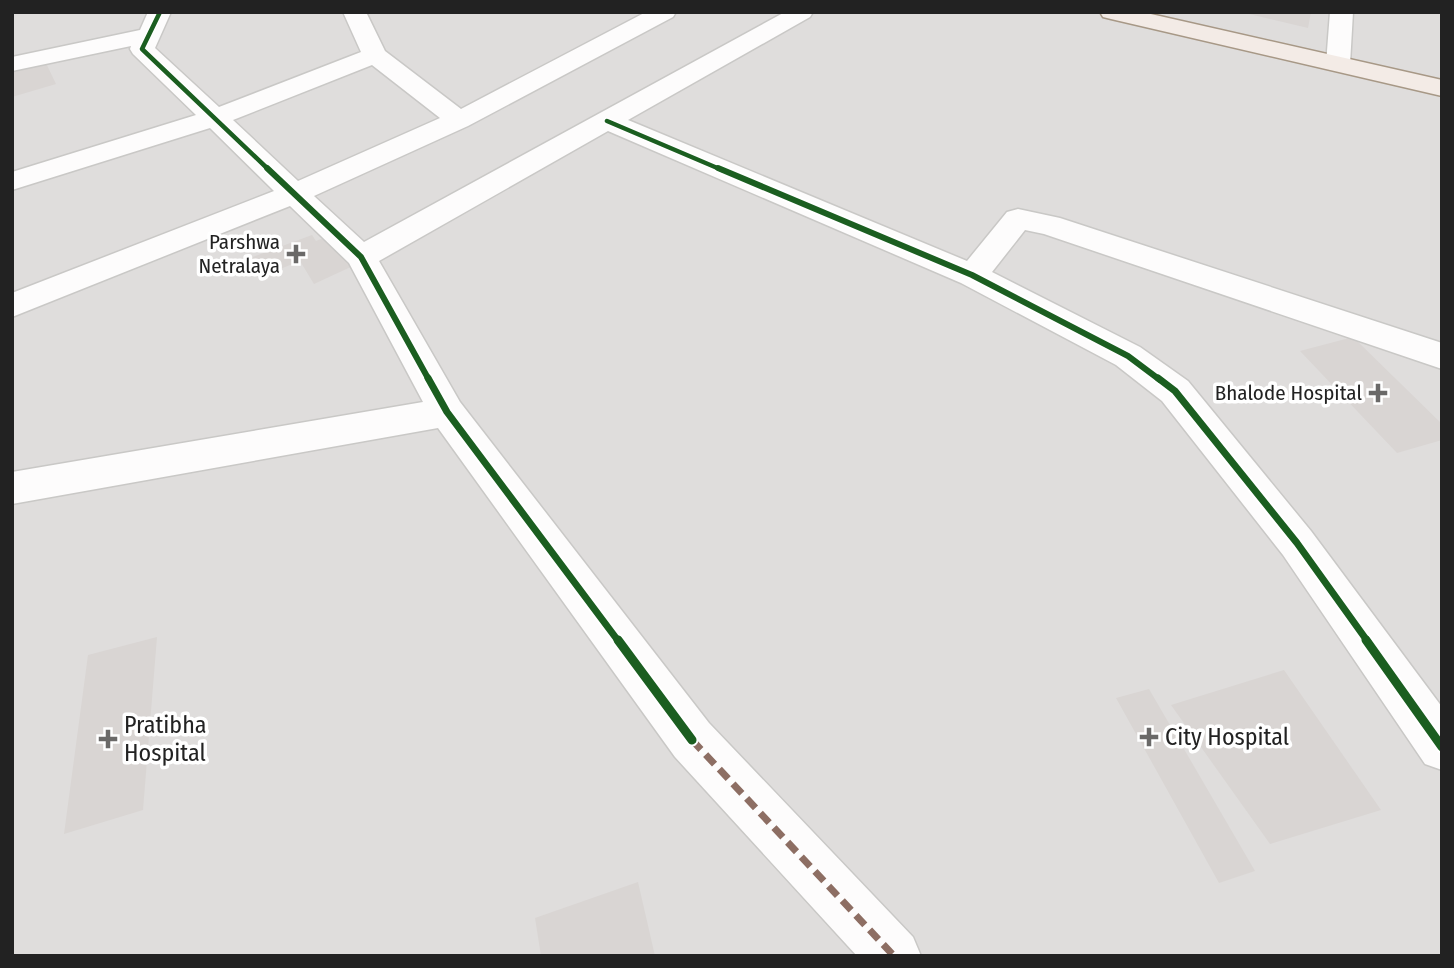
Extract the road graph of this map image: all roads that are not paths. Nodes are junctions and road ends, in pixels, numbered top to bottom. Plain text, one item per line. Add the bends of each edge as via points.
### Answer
1 (354, 12) edge
2 (665, 12) edge
3 (802, 12) edge
4 (1111, 12) edge
5 (1342, 12) edge
6 (154, 24) edge
7 (375, 55) junction
8 (12, 64) edge
9 (1338, 64) junction
10 (1442, 88) edge
11 (215, 118) junction
12 (460, 120) junction
13 (607, 121) junction
14 (12, 181) edge
15 (294, 194) junction
16 (361, 257) junction
17 (972, 275) junction
18 (12, 306) edge
19 (1442, 356) edge
20 (447, 412) junction
21 (12, 488) edge
22 (1442, 747) edge
23 (894, 956) edge

1 - 7 street
2 - 12 street
3 - 13 street
4 - 9 main road
5 - 9 street
6 - 8 street
6 - 11 street via 142,49
7 - 11 street
7 - 12 street
9 - 10 main road
11 - 14 street
11 - 15 street
12 - 15 street
13 - 16 street
13 - 17 street
15 - 16 street
15 - 18 street
16 - 20 street
17 - 19 street via 1018,219 1049,225
17 - 22 street via 1128,356 1175,391 1297,543
20 - 21 street
20 - 23 street via 692,740

